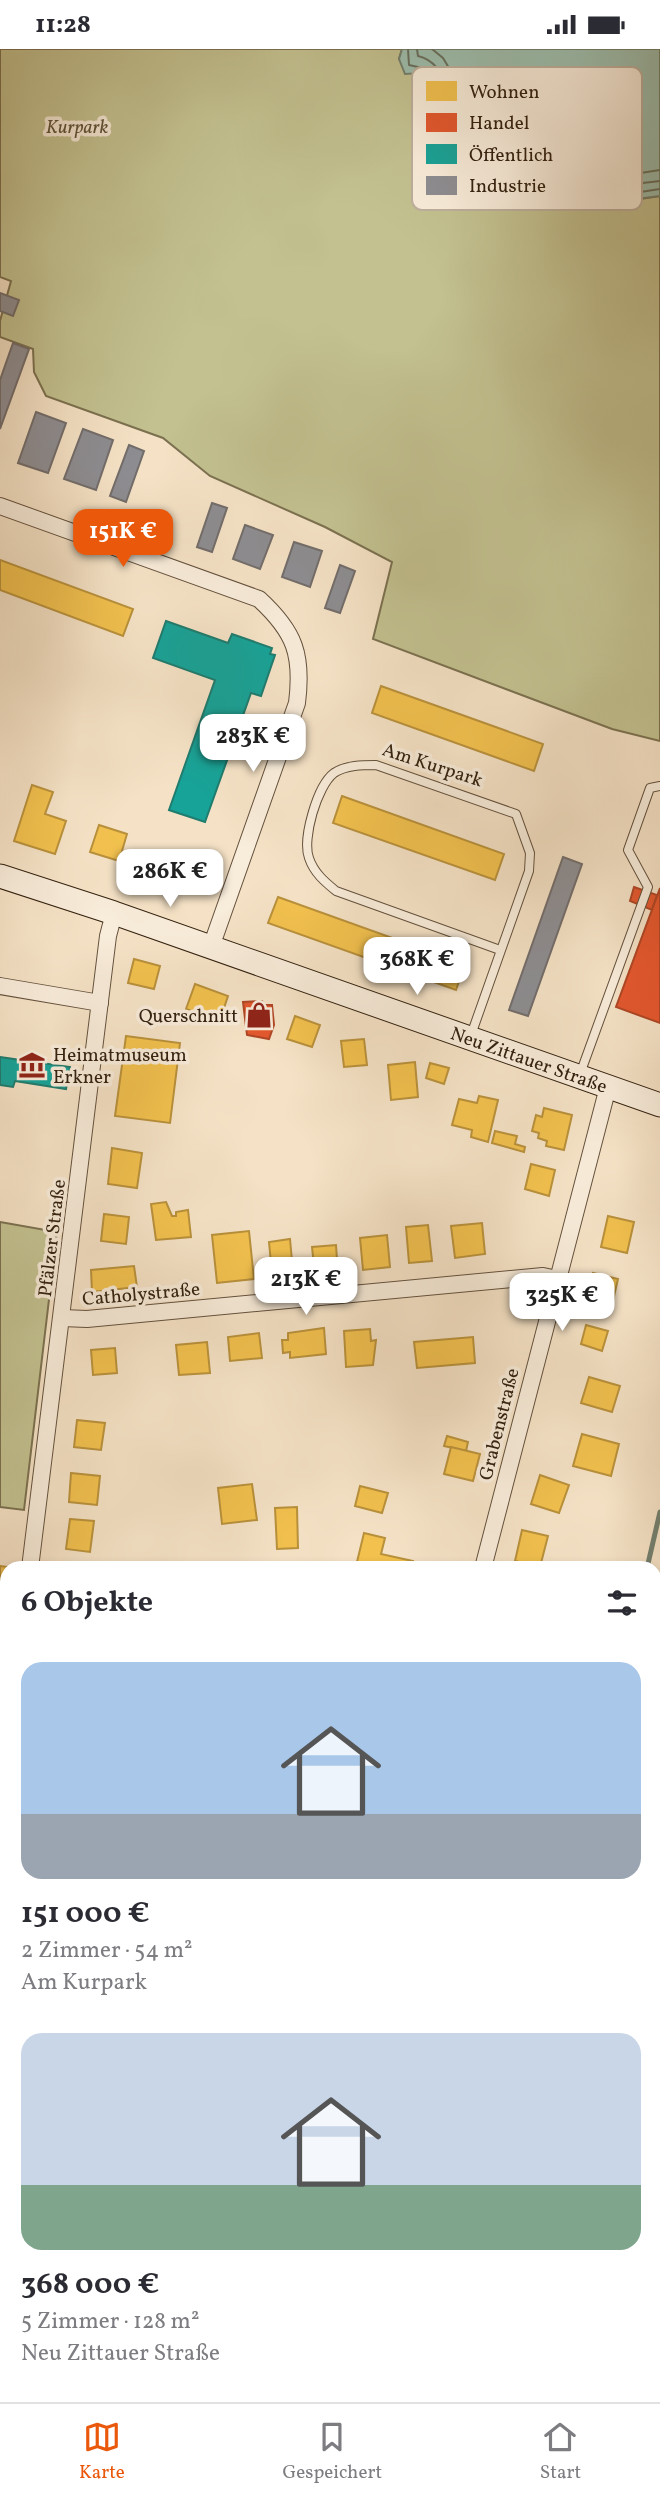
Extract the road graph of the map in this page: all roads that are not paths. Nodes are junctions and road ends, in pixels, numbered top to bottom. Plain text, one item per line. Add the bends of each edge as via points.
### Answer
1 (0, 506) edge
2 (660, 786) edge
3 (0, 876) edge
4 (114, 913) junction
5 (211, 947) junction
6 (500, 950) junction
7 (0, 986) edge
8 (100, 1003) junction
9 (469, 1039) junction
10 (579, 1077) junction
11 (608, 1087) junction
12 (660, 1105) edge
13 (556, 1279) junction
14 (62, 1318) junction
15 (31, 1561) edge
16 (485, 1561) edge

1 - 5 street via 259,599 279,618 294,643 301,666 297,702
2 - 10 lane via 650,788 628,850 648,887
3 - 4 main road, Neu Zittauer Straße
4 - 5 main road, Neu Zittauer Straße
4 - 8 street, Pfälzer Straße
5 - 9 main road, Neu Zittauer Straße
6 - 6 lane, Am Kurpark via 336,891 318,875 308,857 306,836 319,795 333,773 376,765 516,814 530,853 529,871
6 - 9 lane, Am Kurpark
7 - 8 street
8 - 14 street, Pfälzer Straße
9 - 10 main road, Neu Zittauer Straße
10 - 11 main road, Neu Zittauer Straße
11 - 12 main road, Neu Zittauer Straße
11 - 13 street, Grabenstraße
13 - 14 street, Catholystraße via 543,1276
13 - 16 street, Grabenstraße
14 - 15 street, Pfälzer Straße

